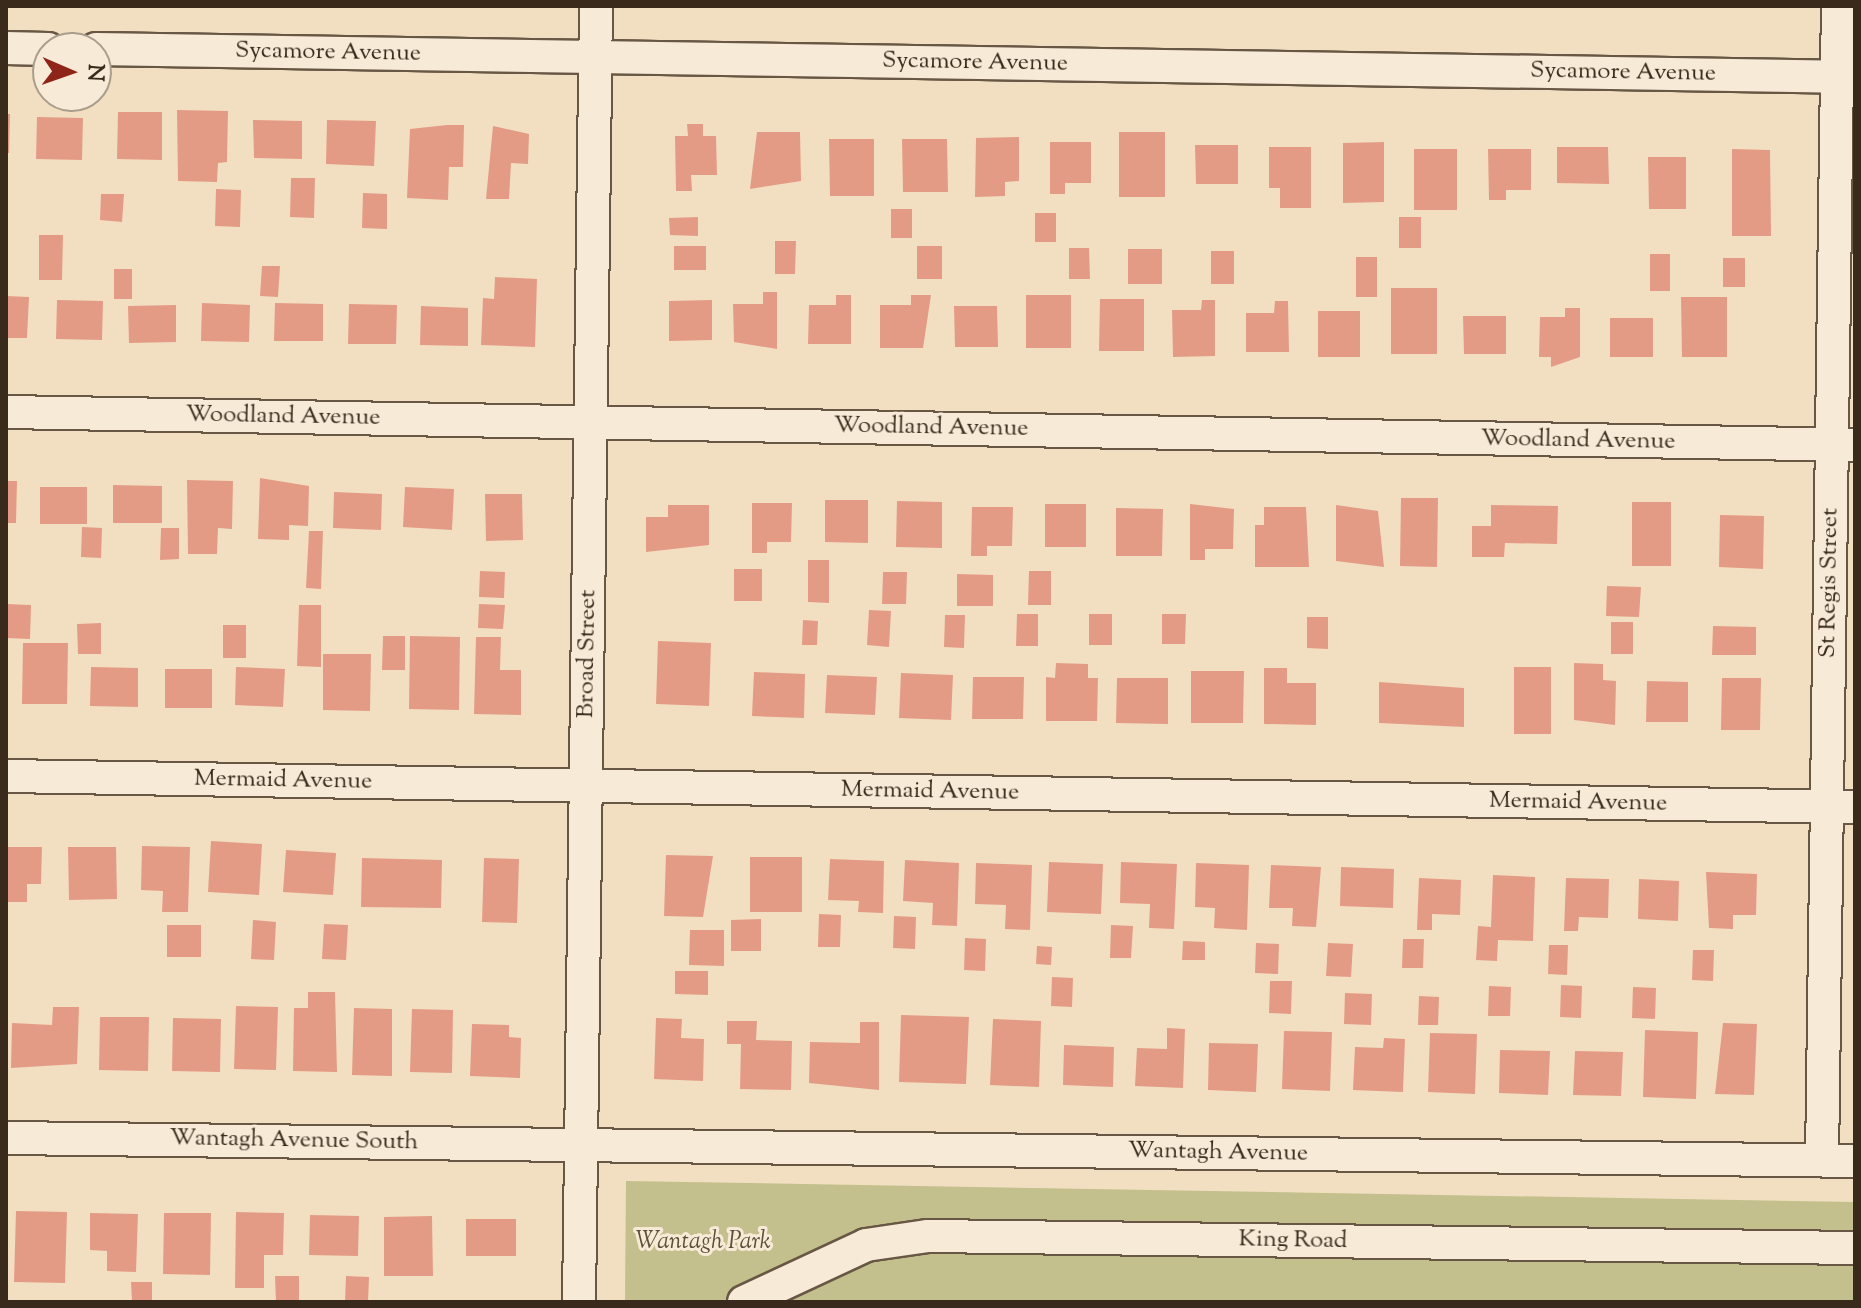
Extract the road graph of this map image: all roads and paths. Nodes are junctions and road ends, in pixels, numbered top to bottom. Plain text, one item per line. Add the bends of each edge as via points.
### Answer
1 (596, 6) edge
2 (1838, 6) edge
3 (6, 48) edge
4 (32, 49) edge
5 (112, 49) edge
6 (596, 57) junction
7 (1846, 77) edge
8 (6, 412) edge
9 (591, 421) junction
10 (1843, 446) edge
11 (6, 776) edge
12 (586, 786) junction
13 (1841, 807) edge
14 (6, 1138) edge
15 (581, 1145) junction
16 (1822, 1160) junction
17 (1855, 1161) edge
18 (1855, 1248) edge
19 (579, 1302) edge
20 (744, 1302) edge

1 - 6 street, Broad Street
2 - 7 street, St Regis Street
3 - 4 street
5 - 6 street, Sycamore Avenue
6 - 7 street, Sycamore Avenue
6 - 9 street, Broad Street
7 - 10 street, St Regis Street
8 - 9 street, Woodland Avenue
9 - 10 street, Woodland Avenue
9 - 12 street, Broad Street
10 - 13 street, St Regis Street
11 - 12 street, Mermaid Avenue
12 - 13 street, Mermaid Avenue
12 - 15 street, Broad Street
13 - 16 street, St Regis Street
14 - 15 street, Wantagh Avenue South
15 - 16 street, Wantagh Avenue
15 - 19 street, Broad Street
16 - 17 street, Wantagh Avenue
18 - 20 street, King Road via 928,1236 866,1245

